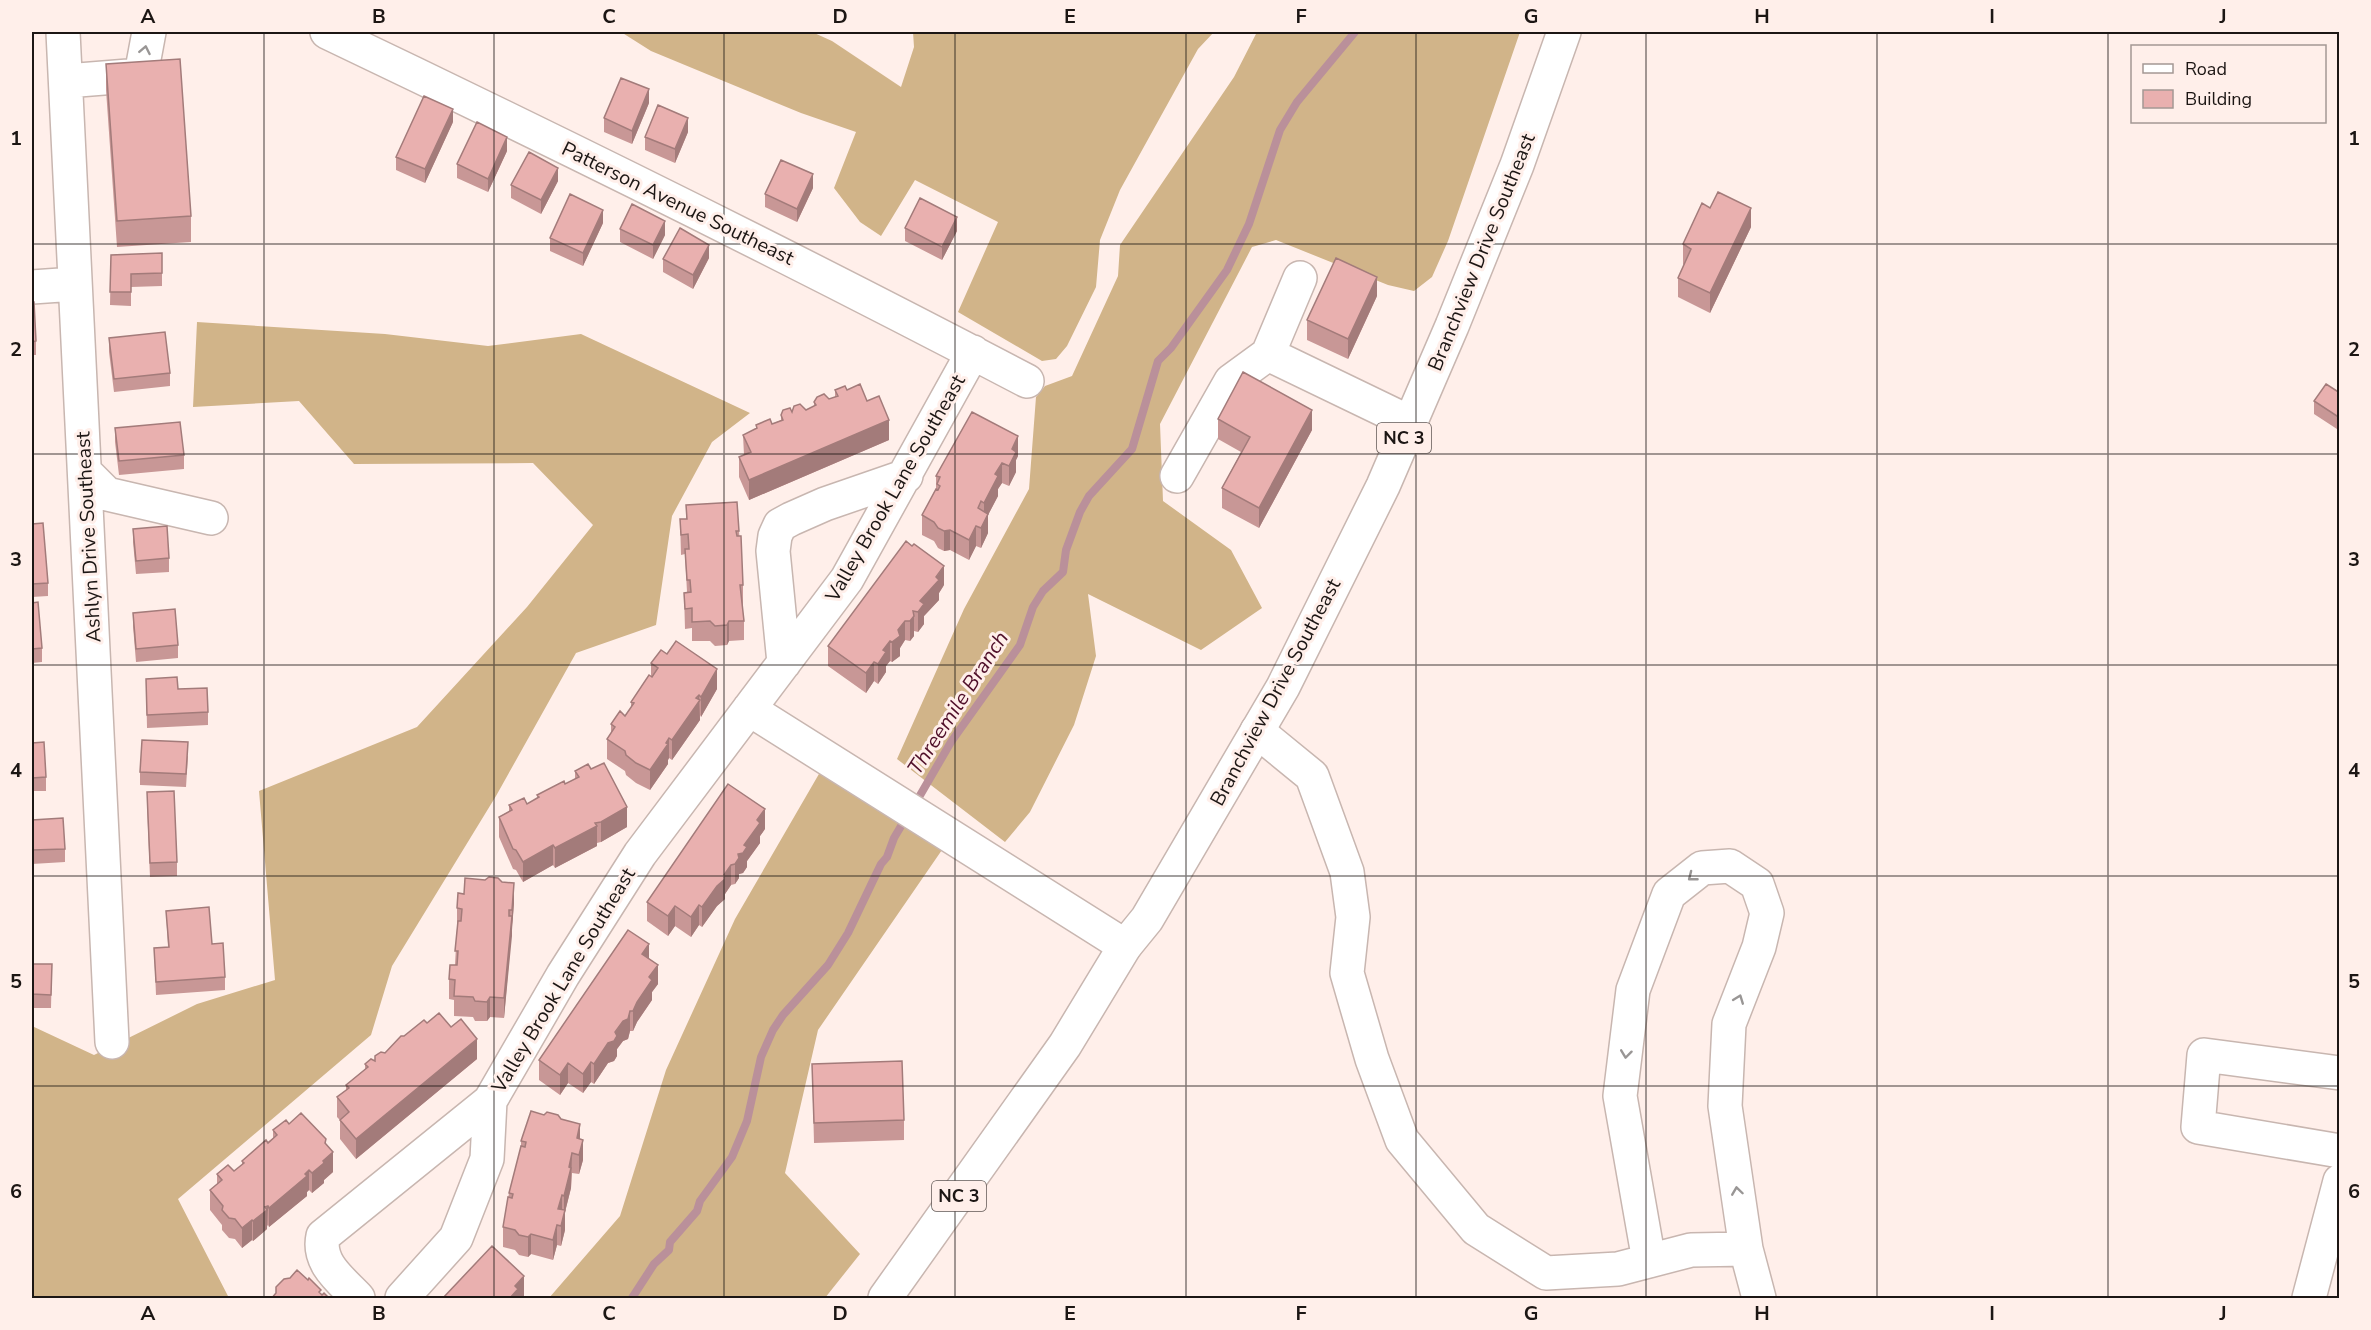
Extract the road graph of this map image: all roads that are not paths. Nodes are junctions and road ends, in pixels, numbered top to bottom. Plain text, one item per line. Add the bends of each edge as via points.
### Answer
1 (63, 32) edge
2 (149, 32) edge
3 (327, 32) edge
4 (1564, 32) edge
5 (66, 81) junction
6 (1300, 278) dead end
7 (75, 284) junction
8 (32, 287) edge
9 (973, 352) junction
10 (1268, 354) junction
11 (1027, 381) dead end
12 (1411, 423) junction
13 (85, 472) junction
14 (906, 476) junction
15 (1177, 477) dead end
16 (212, 518) dead end
17 (784, 663) junction
18 (749, 709) junction
19 (1257, 731) junction
20 (1125, 946) junction
21 (112, 1042) dead end
22 (2340, 1073) edge
23 (490, 1101) junction
24 (2340, 1150) edge
25 (2340, 1181) edge
26 (1746, 1249) junction
27 (1648, 1261) junction
28 (358, 1299) edge
29 (402, 1299) edge
30 (885, 1299) edge
31 (1759, 1299) edge
32 (2309, 1299) edge

1 - 5 street, Ashlyn Drive Southeast
5 -> 2 street via 141,75
3 - 9 street, Patterson Avenue Southeast via 665,196
4 - 12 street, Branchview Drive Southeast / NC 3 via 1517,165
5 - 7 street, Ashlyn Drive Southeast
6 - 10 street
7 - 8 street
7 - 13 street, Ashlyn Drive Southeast
9 - 11 street, Patterson Avenue Southeast
9 - 14 street, Valley Brook Lane Southeast
10 - 12 street
10 - 15 street via 1231,381
12 - 19 street, Branchview Drive Southeast / NC 3 via 1357,539
13 - 16 street via 107,494
13 - 21 street, Ashlyn Drive Southeast
14 - 17 street, Valley Brook Lane Southeast via 847,579
14 - 17 street via 825,504 780,525 774,551
17 - 18 street, Valley Brook Lane Southeast
18 - 20 street
18 - 23 street, Valley Brook Lane Southeast via 640,855 562,975
19 - 20 street, Branchview Drive Southeast / NC 3 via 1147,919
19 - 27 street via 1312,776 1347,872 1353,917 1347,973 1372,1059 1402,1140 1476,1229 1546,1273 1618,1269
20 - 30 street, Branchview Drive Southeast / NC 3 via 1065,1045
22 - 24 street via 2204,1055 2198,1127
23 - 28 street via 323,1236 320,1248 326,1263
23 - 29 street, Valley Brook Lane Southeast via 487,1159 456,1238
25 - 32 street
26 - 27 street via 1691,1250
26 -> 27 street via 1725,1106 1729,1024 1759,947 1767,913 1757,884 1730,866 1702,868 1669,894 1633,990 1620,1096
26 - 31 street

